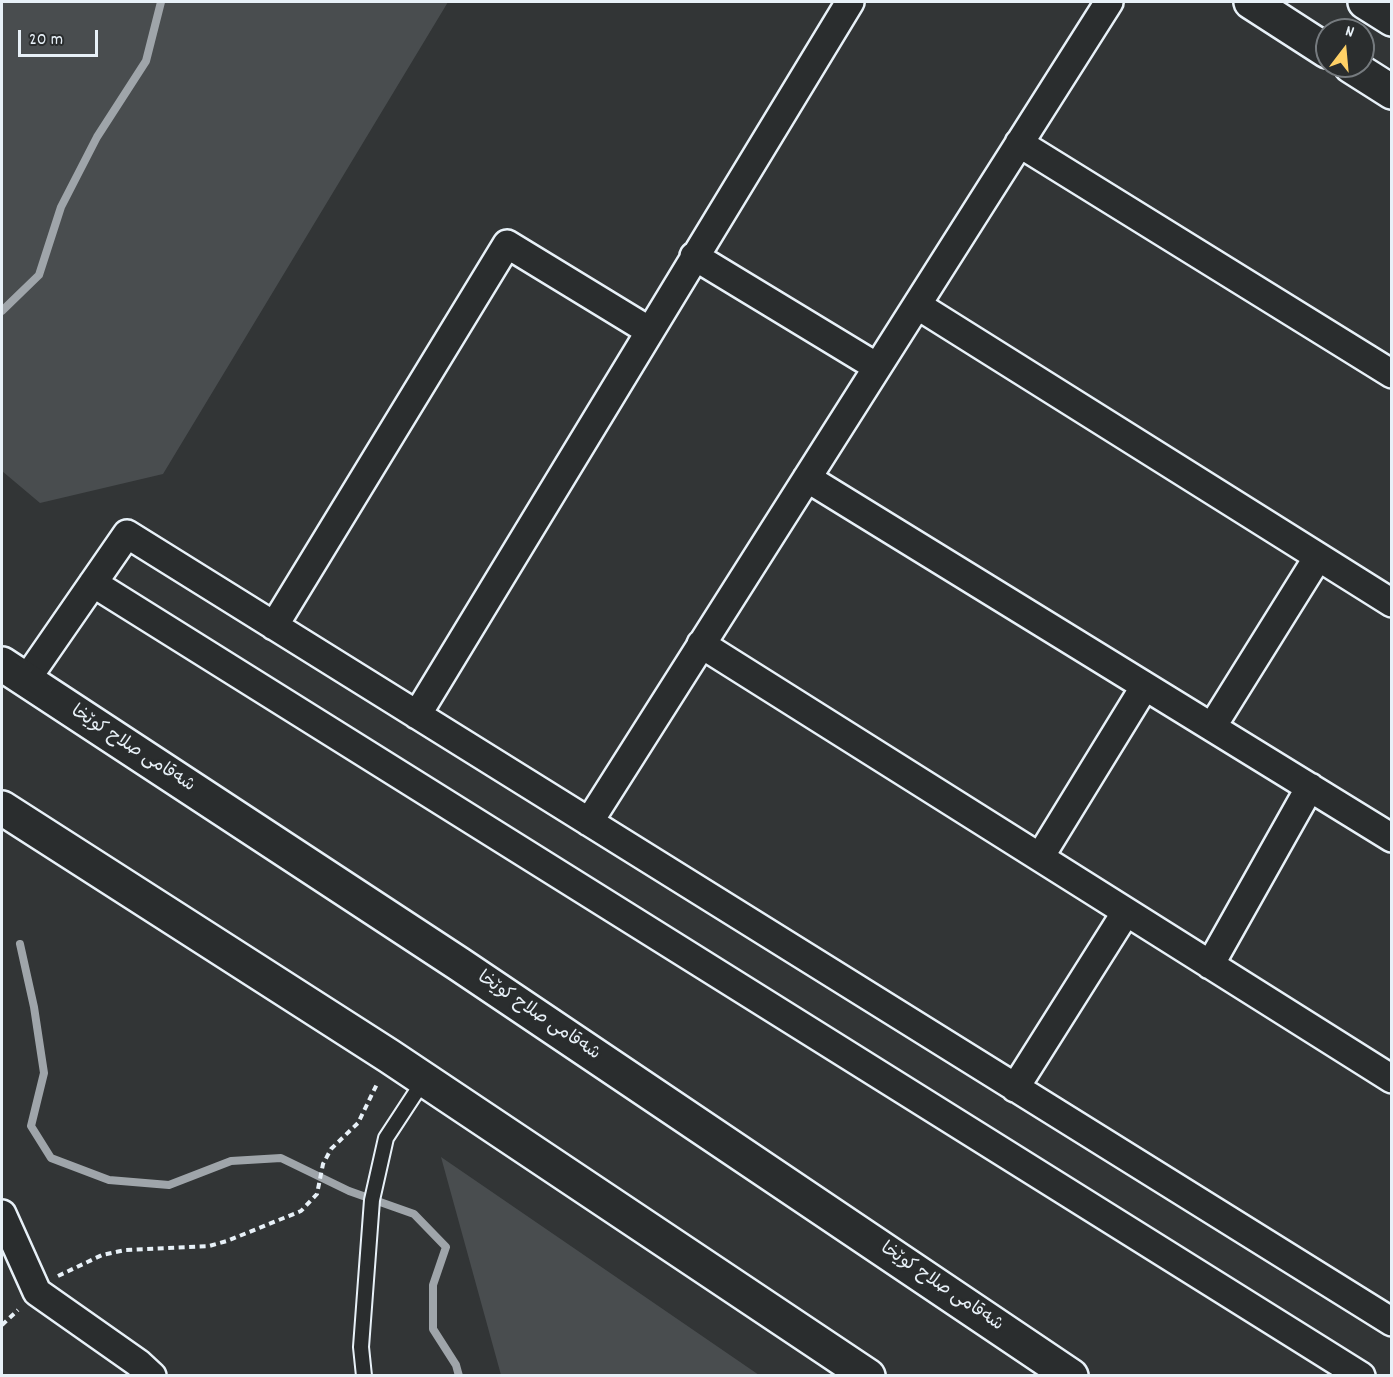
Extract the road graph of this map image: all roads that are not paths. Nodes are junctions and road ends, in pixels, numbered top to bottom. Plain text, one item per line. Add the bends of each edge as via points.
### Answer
1 (850, 2) edge
2 (1109, 2) edge
3 (1251, 2) edge
4 (1365, 2) edge
5 (1392, 19) edge
6 (1315, 43) edge
7 (1370, 78) edge
8 (1392, 92) edge
9 (1019, 143) junction
10 (694, 256) junction
11 (917, 305) junction
12 (648, 330) junction
13 (877, 367) junction
14 (1392, 375) edge
15 (807, 478) junction
16 (1318, 557) junction
17 (93, 583) junction
18 (1392, 603) edge
19 (274, 626) junction
20 (701, 644) junction
21 (14, 672) edge
22 (1145, 686) junction
23 (417, 715) junction
24 (1212, 727) junction
25 (1310, 788) junction
26 (2, 808) edge
27 (589, 822) junction
28 (1392, 838) edge
29 (1040, 857) junction
30 (1126, 912) junction
31 (1210, 965) junction
32 (1392, 1079) edge
33 (424, 1080) junction
34 (1015, 1088) junction
35 (2, 1214) edge
36 (1392, 1323) edge
37 (152, 1376) edge
38 (364, 1376) edge
39 (846, 1376) edge
40 (868, 1376) edge
41 (1071, 1376) edge
42 (1361, 1376) edge

1 - 10 street
2 - 9 street
3 - 6 main road
4 - 5 main road
7 - 8 main road
9 - 11 street
9 - 14 street
10 - 12 street
10 - 13 street
11 - 13 street
11 - 16 street
12 - 19 street via 507,244
12 - 23 street
13 - 15 street
15 - 20 street
15 - 22 street
16 - 18 street
16 - 24 street
17 - 19 street via 127,534
17 - 21 street
17 - 42 street
19 - 23 street
20 - 27 street
20 - 29 street
21 - 41 main road, شەقامی صلاح کوێخا via 459,964
22 - 24 street
22 - 29 street
23 - 27 street
24 - 25 street
25 - 28 street
25 - 31 street
26 - 33 main road
27 - 34 street
29 - 30 street
30 - 31 street
30 - 34 street
31 - 32 street
33 - 38 lane via 386,1138 372,1200 361,1347
33 - 39 main road
33 - 40 main road
34 - 36 street
35 - 37 street via 37,1292

